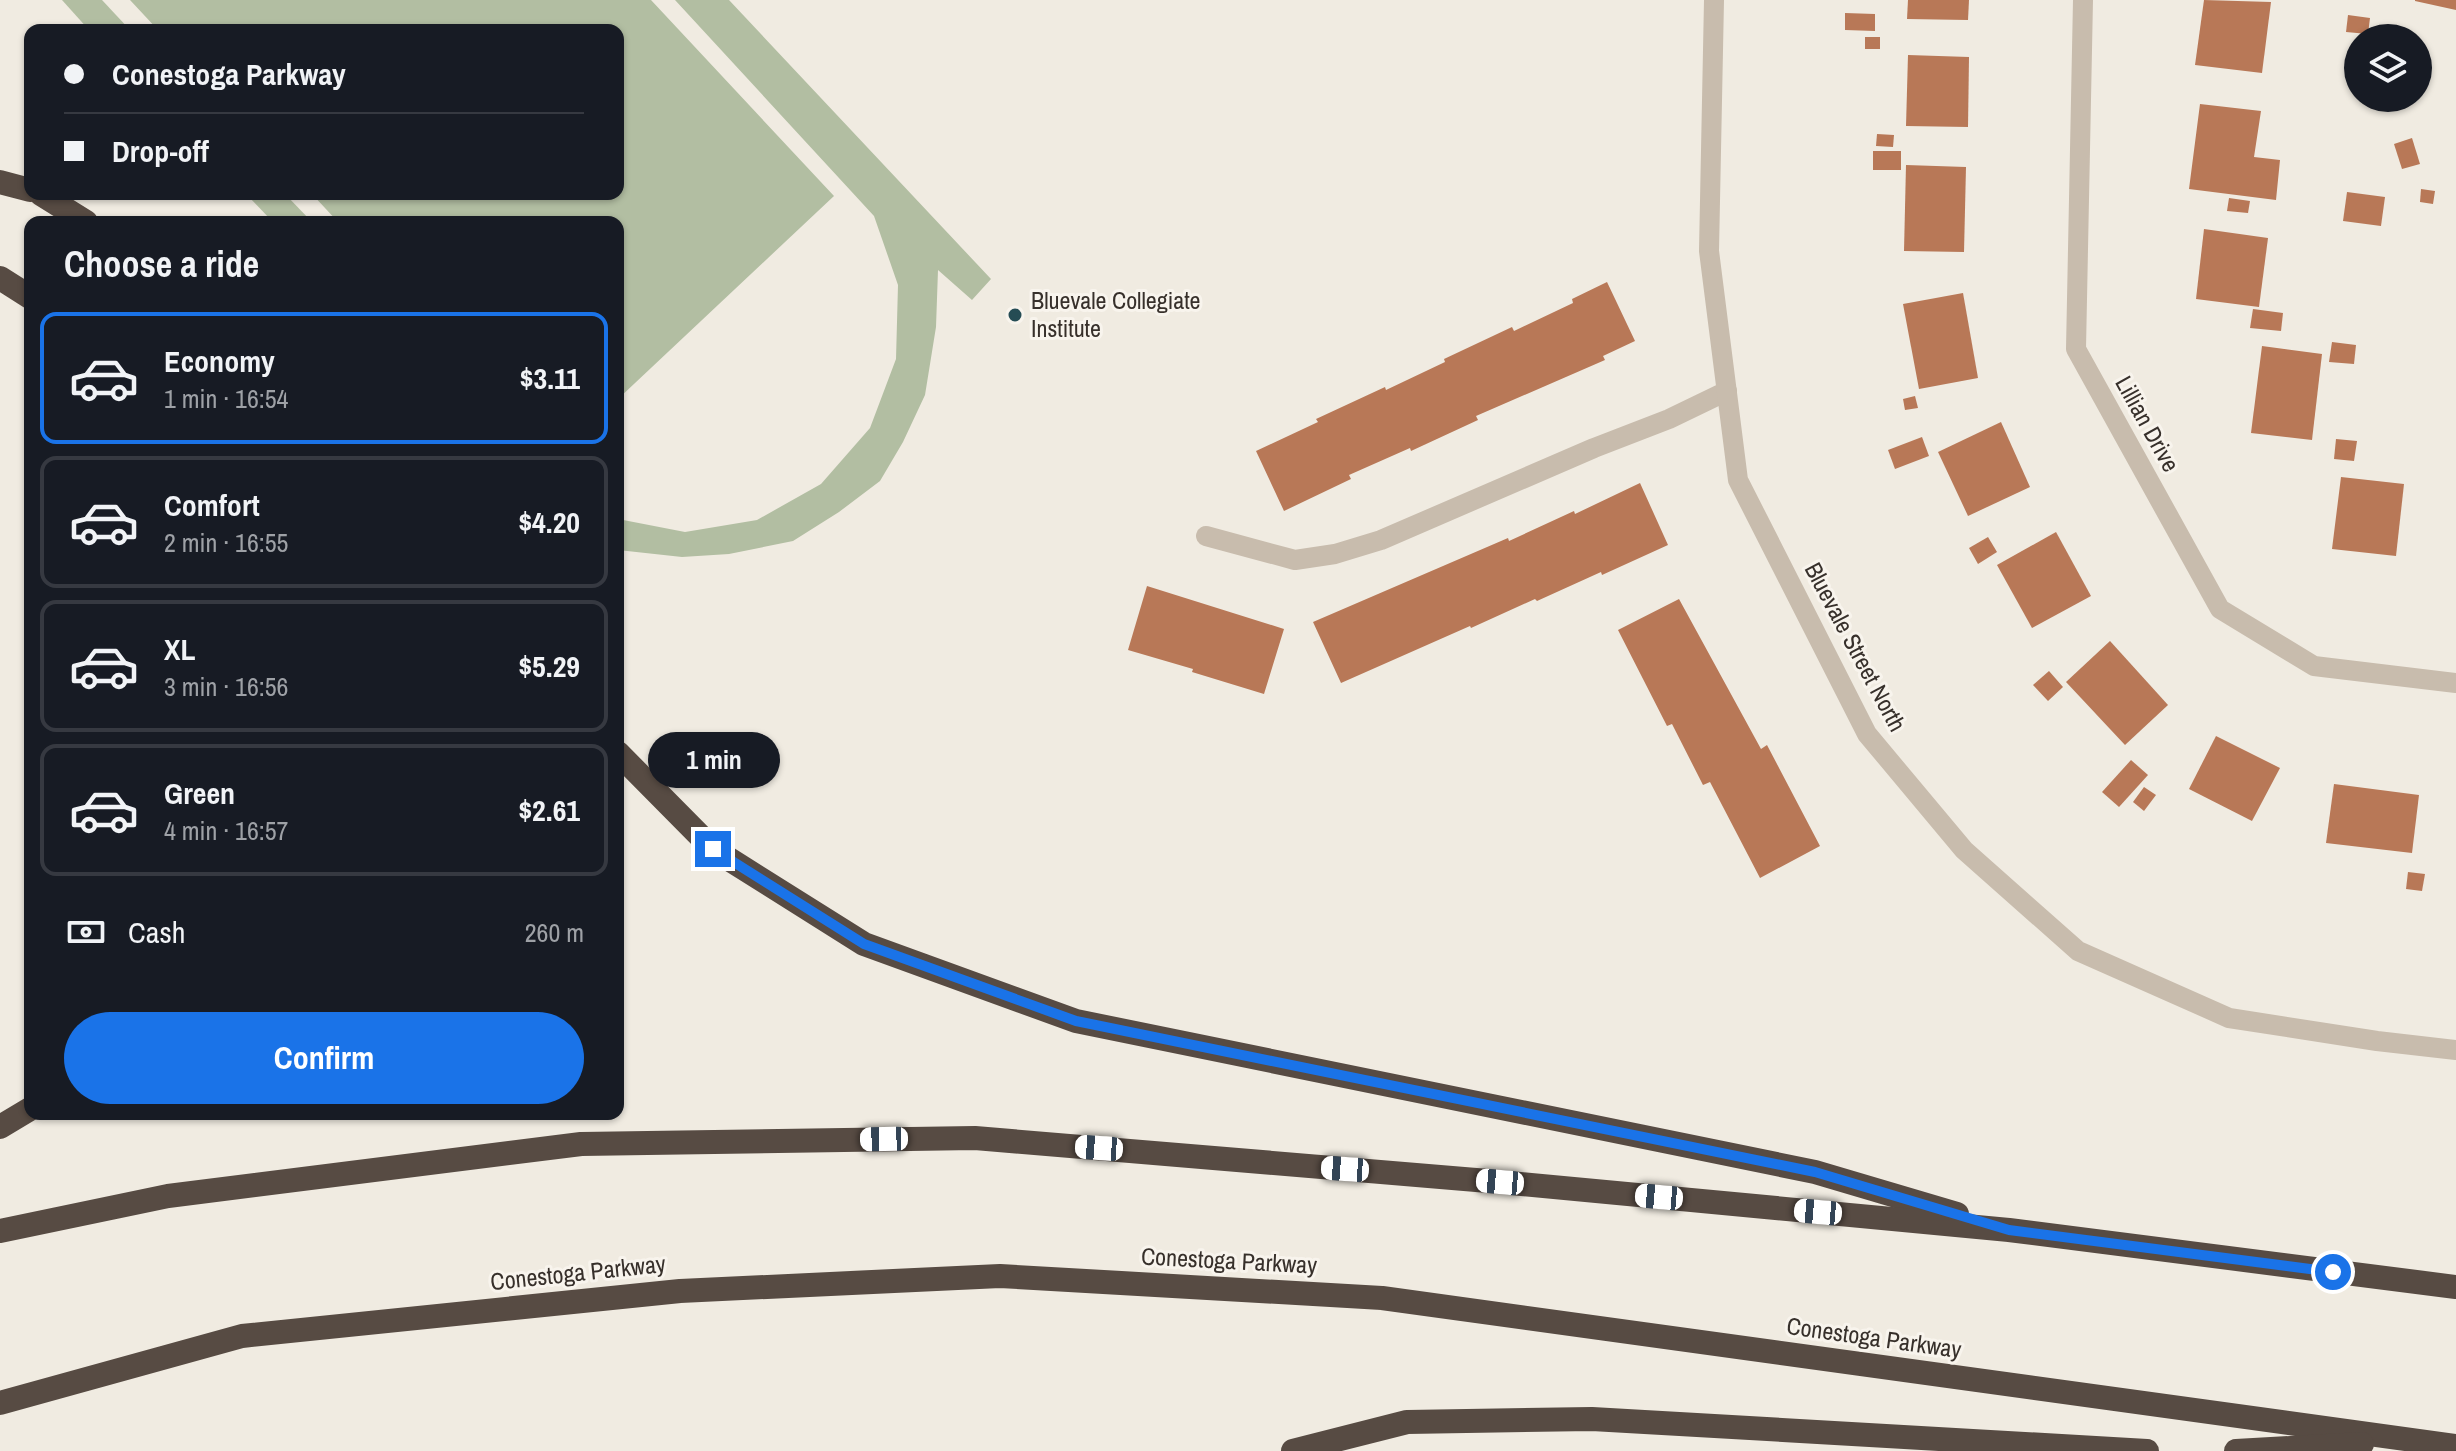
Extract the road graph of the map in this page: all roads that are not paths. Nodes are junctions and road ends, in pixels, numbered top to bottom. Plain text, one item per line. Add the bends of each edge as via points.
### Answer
1 (1714, 0) edge
2 (2083, 0) edge
3 (0, 182) edge
4 (24, 188) edge
5 (51, 200) edge
6 (76, 216) edge
7 (0, 278) edge
8 (24, 293) edge
9 (1727, 391) junction
10 (1206, 536) dead end
11 (2456, 683) edge
12 (624, 759) edge
13 (2456, 1050) edge
14 (24, 1113) edge
15 (0, 1127) edge
16 (2009, 1230) junction
17 (0, 1231) edge
18 (2456, 1287) edge
19 (0, 1403) edge
20 (2417, 1441) junction
21 (2456, 1446) edge
22 (1293, 1451) edge
23 (2147, 1451) edge
24 (2236, 1451) edge

1 - 9 street, Bluevale Street North via 1709,251
2 - 11 street, Lillian Drive via 2076,349 2220,609 2314,666
3 - 4 highway
5 - 6 highway
7 - 8 highway
9 - 10 street via 1381,540 1335,554 1295,560
9 - 13 street, Bluevale Street North via 1738,480 1867,734 1964,850 2078,951 2229,1018
12 - 16 highway via 713,849 864,944 1076,1021 1815,1172
14 - 15 highway
16 - 17 highway via 975,1138 581,1144 168,1196
16 - 18 highway
19 - 20 highway, Conestoga Parkway via 242,1336 680,1291 1000,1276 1382,1298
20 - 21 highway, Conestoga Parkway
20 - 24 highway
22 - 23 highway via 1407,1422 1592,1419

